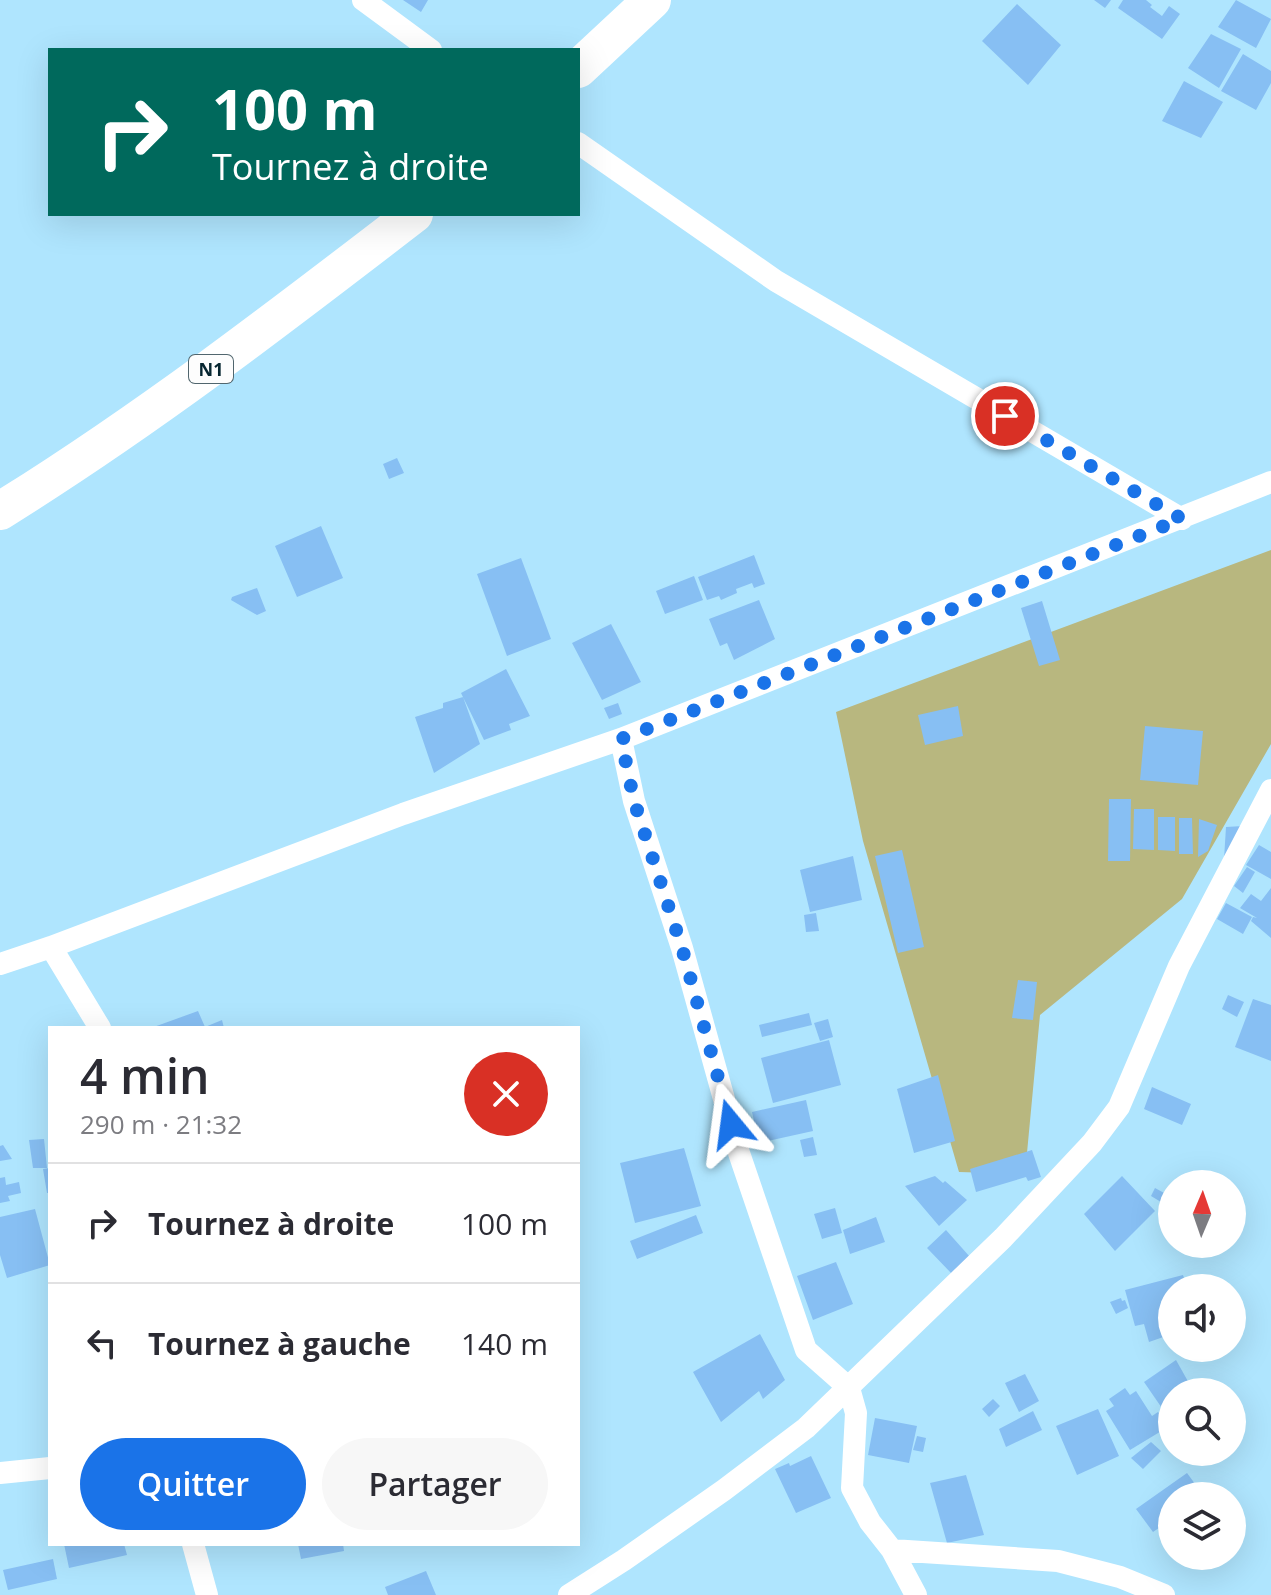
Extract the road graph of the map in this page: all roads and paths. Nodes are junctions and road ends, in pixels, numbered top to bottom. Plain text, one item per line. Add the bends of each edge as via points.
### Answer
1 (363, 0) edge
2 (652, 0) edge
3 (428, 48) edge
4 (580, 67) edge
5 (580, 144) edge
6 (411, 216) edge
7 (1271, 482) edge
8 (0, 511) edge
9 (1182, 519) junction
10 (621, 739) junction
11 (1271, 790) edge
12 (51, 947) junction
13 (0, 964) edge
14 (99, 1026) edge
15 (849, 1388) junction
16 (48, 1468) edge
17 (0, 1473) edge
18 (194, 1546) edge
19 (892, 1550) junction
20 (207, 1595) edge
21 (569, 1595) edge
22 (916, 1595) edge
23 (1164, 1595) edge

1 - 3 street
2 - 4 highway
5 - 9 street via 776,281
6 - 8 highway, N1 via 239,349
7 - 9 street
9 - 10 street
10 - 12 street via 403,814
10 - 15 street via 634,801 739,1153 806,1350
11 - 15 street via 1179,966 1119,1107 1003,1238
12 - 13 street
12 - 14 street
15 - 19 street via 856,1413 852,1488
15 - 21 street via 724,1490
16 - 17 street
18 - 20 street
19 - 22 street
19 - 23 street via 1058,1561

